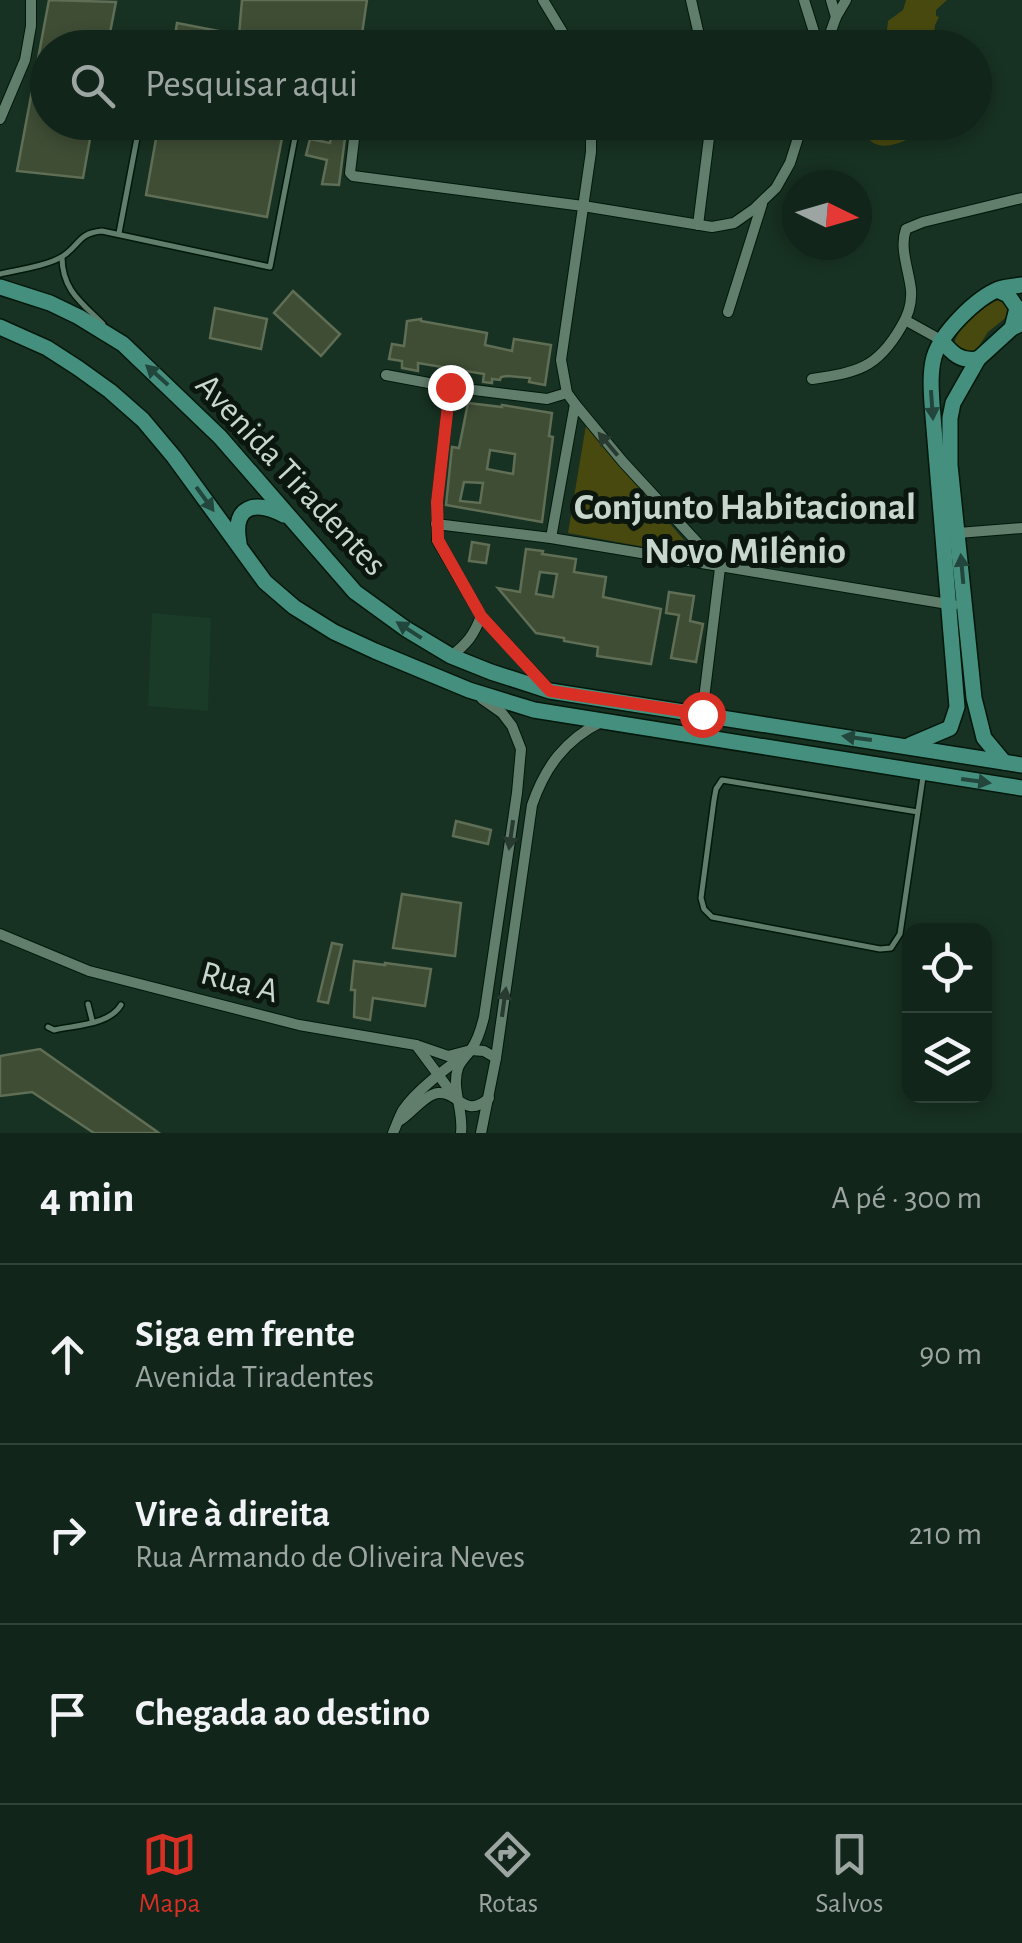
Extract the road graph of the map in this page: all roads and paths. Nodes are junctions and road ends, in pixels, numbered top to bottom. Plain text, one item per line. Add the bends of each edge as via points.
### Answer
1 (31, 0) edge
2 (542, 0) edge
3 (692, 0) edge
4 (804, 0) edge
5 (831, 0) edge
6 (846, 0) edge
7 (836, 17) junction
8 (30, 30) edge
9 (562, 30) edge
10 (698, 30) edge
11 (815, 30) edge
12 (830, 30) edge
13 (30, 32) edge
14 (0, 120) edge
15 (137, 140) edge
16 (294, 140) edge
17 (354, 140) edge
18 (591, 140) edge
19 (709, 140) edge
20 (797, 140) edge
21 (1022, 198) edge
22 (763, 200) junction
23 (583, 206) junction
24 (698, 225) junction
25 (119, 234) junction
26 (62, 257) junction
27 (0, 274) edge
28 (1022, 285) edge
29 (0, 286) edge
30 (997, 290) junction
31 (728, 312) dead end
32 (905, 320) junction
33 (1017, 326) edge
34 (0, 328) edge
35 (941, 340) junction
36 (123, 344) junction
37 (978, 359) junction
38 (386, 375) dead end
39 (812, 379) dead end
40 (450, 387) junction
41 (568, 393) junction
42 (575, 404) junction
43 (288, 517) junction
44 (436, 524) junction
45 (1022, 528) edge
46 (958, 533) junction
47 (550, 538) junction
48 (240, 547) junction
49 (720, 568) junction
50 (957, 606) junction
51 (481, 616) junction
52 (451, 656) junction
53 (469, 690) junction
54 (550, 691) junction
55 (702, 714) junction
56 (602, 722) junction
57 (950, 728) junction
58 (984, 738) junction
59 (909, 746) junction
60 (1004, 762) junction
61 (1022, 764) edge
62 (923, 774) junction
63 (1022, 788) edge
64 (517, 793) junction
65 (535, 796) junction
66 (918, 812) junction
67 (0, 934) edge
68 (88, 1004) dead end
69 (121, 1005) dead end
70 (93, 1022) junction
71 (48, 1027) dead end
72 (416, 1045) junction
73 (472, 1050) junction
74 (496, 1058) junction
75 (438, 1076) junction
76 (489, 1098) junction
77 (460, 1104) junction
78 (396, 1128) edge
79 (461, 1133) edge
80 (482, 1133) edge

1 - 8 street
2 - 9 street
3 - 10 street
4 - 11 street
5 - 7 street
6 - 7 street
7 - 12 street
13 - 14 street
15 - 25 lane
16 - 25 lane via 270,266
17 - 23 street via 353,176
18 - 23 street
19 - 24 street
20 - 22 street via 776,188
21 - 32 street via 906,229 912,295
22 - 24 street via 734,223
22 - 31 street
23 - 24 street
23 - 41 street via 561,360
25 - 26 lane via 91,232
26 - 27 lane
26 - 36 lane via 67,286
28 - 30 main road
29 - 36 main road, Avenida Tiradentes via 50,303
30 - 33 main road via 1017,308
30 - 35 main road
32 - 35 street
32 - 39 street via 888,350 862,368
33 - 37 main road
34 -> 48 main road, Avenida Tiradentes via 47,348 143,420
35 - 37 main road via 954,356
35 -> 50 main road via 931,379
43 -> 36 main road, Avenida Tiradentes via 220,437
37 - 46 main road via 950,418
38 - 40 street
40 - 41 street via 546,399
40 - 44 street
41 - 42 street
42 - 47 street
49 -> 42 street
43 - 48 main road via 262,506 245,511 236,528
52 -> 43 main road, Avenida Tiradentes via 356,592
44 - 47 street
44 - 51 street via 438,540
45 - 46 street
50 -> 46 main road
47 - 49 street
48 - 53 main road, Avenida Tiradentes via 264,582 334,632
49 - 50 street
49 - 55 street
50 - 57 main road via 957,708
50 - 58 main road
51 - 52 street via 473,636
51 - 54 street
52 - 54 main road, Avenida Tiradentes
53 - 56 main road, Avenida Tiradentes
53 - 64 street via 512,726 521,749
54 - 55 main road, Avenida Tiradentes
59 -> 55 main road, Avenida Tiradentes
56 - 62 main road, Avenida Tiradentes
56 - 65 street via 562,749
57 - 58 main road
57 - 59 main road
58 - 60 main road
59 - 60 main road, Avenida Tiradentes
60 - 61 main road, Avenida Tiradentes
62 -> 63 main road, Avenida Tiradentes
62 - 66 lane
64 - 65 street
64 -> 73 street via 484,1017
74 -> 65 street
66 - 66 lane via 722,780 714,800 704,909 712,917 891,948 900,934
67 - 72 street, Rua A via 89,971 299,1025
68 - 70 lane
69 - 70 lane via 115,1015
70 - 71 lane
72 - 73 street, Rua A via 448,1056
72 - 75 street
73 - 74 street
73 - 75 street
73 - 77 street via 458,1065
74 - 76 street
75 - 77 street
75 - 78 street via 403,1110
76 - 77 street via 476,1106
76 - 80 street
77 - 78 street via 435,1094
77 - 79 street

